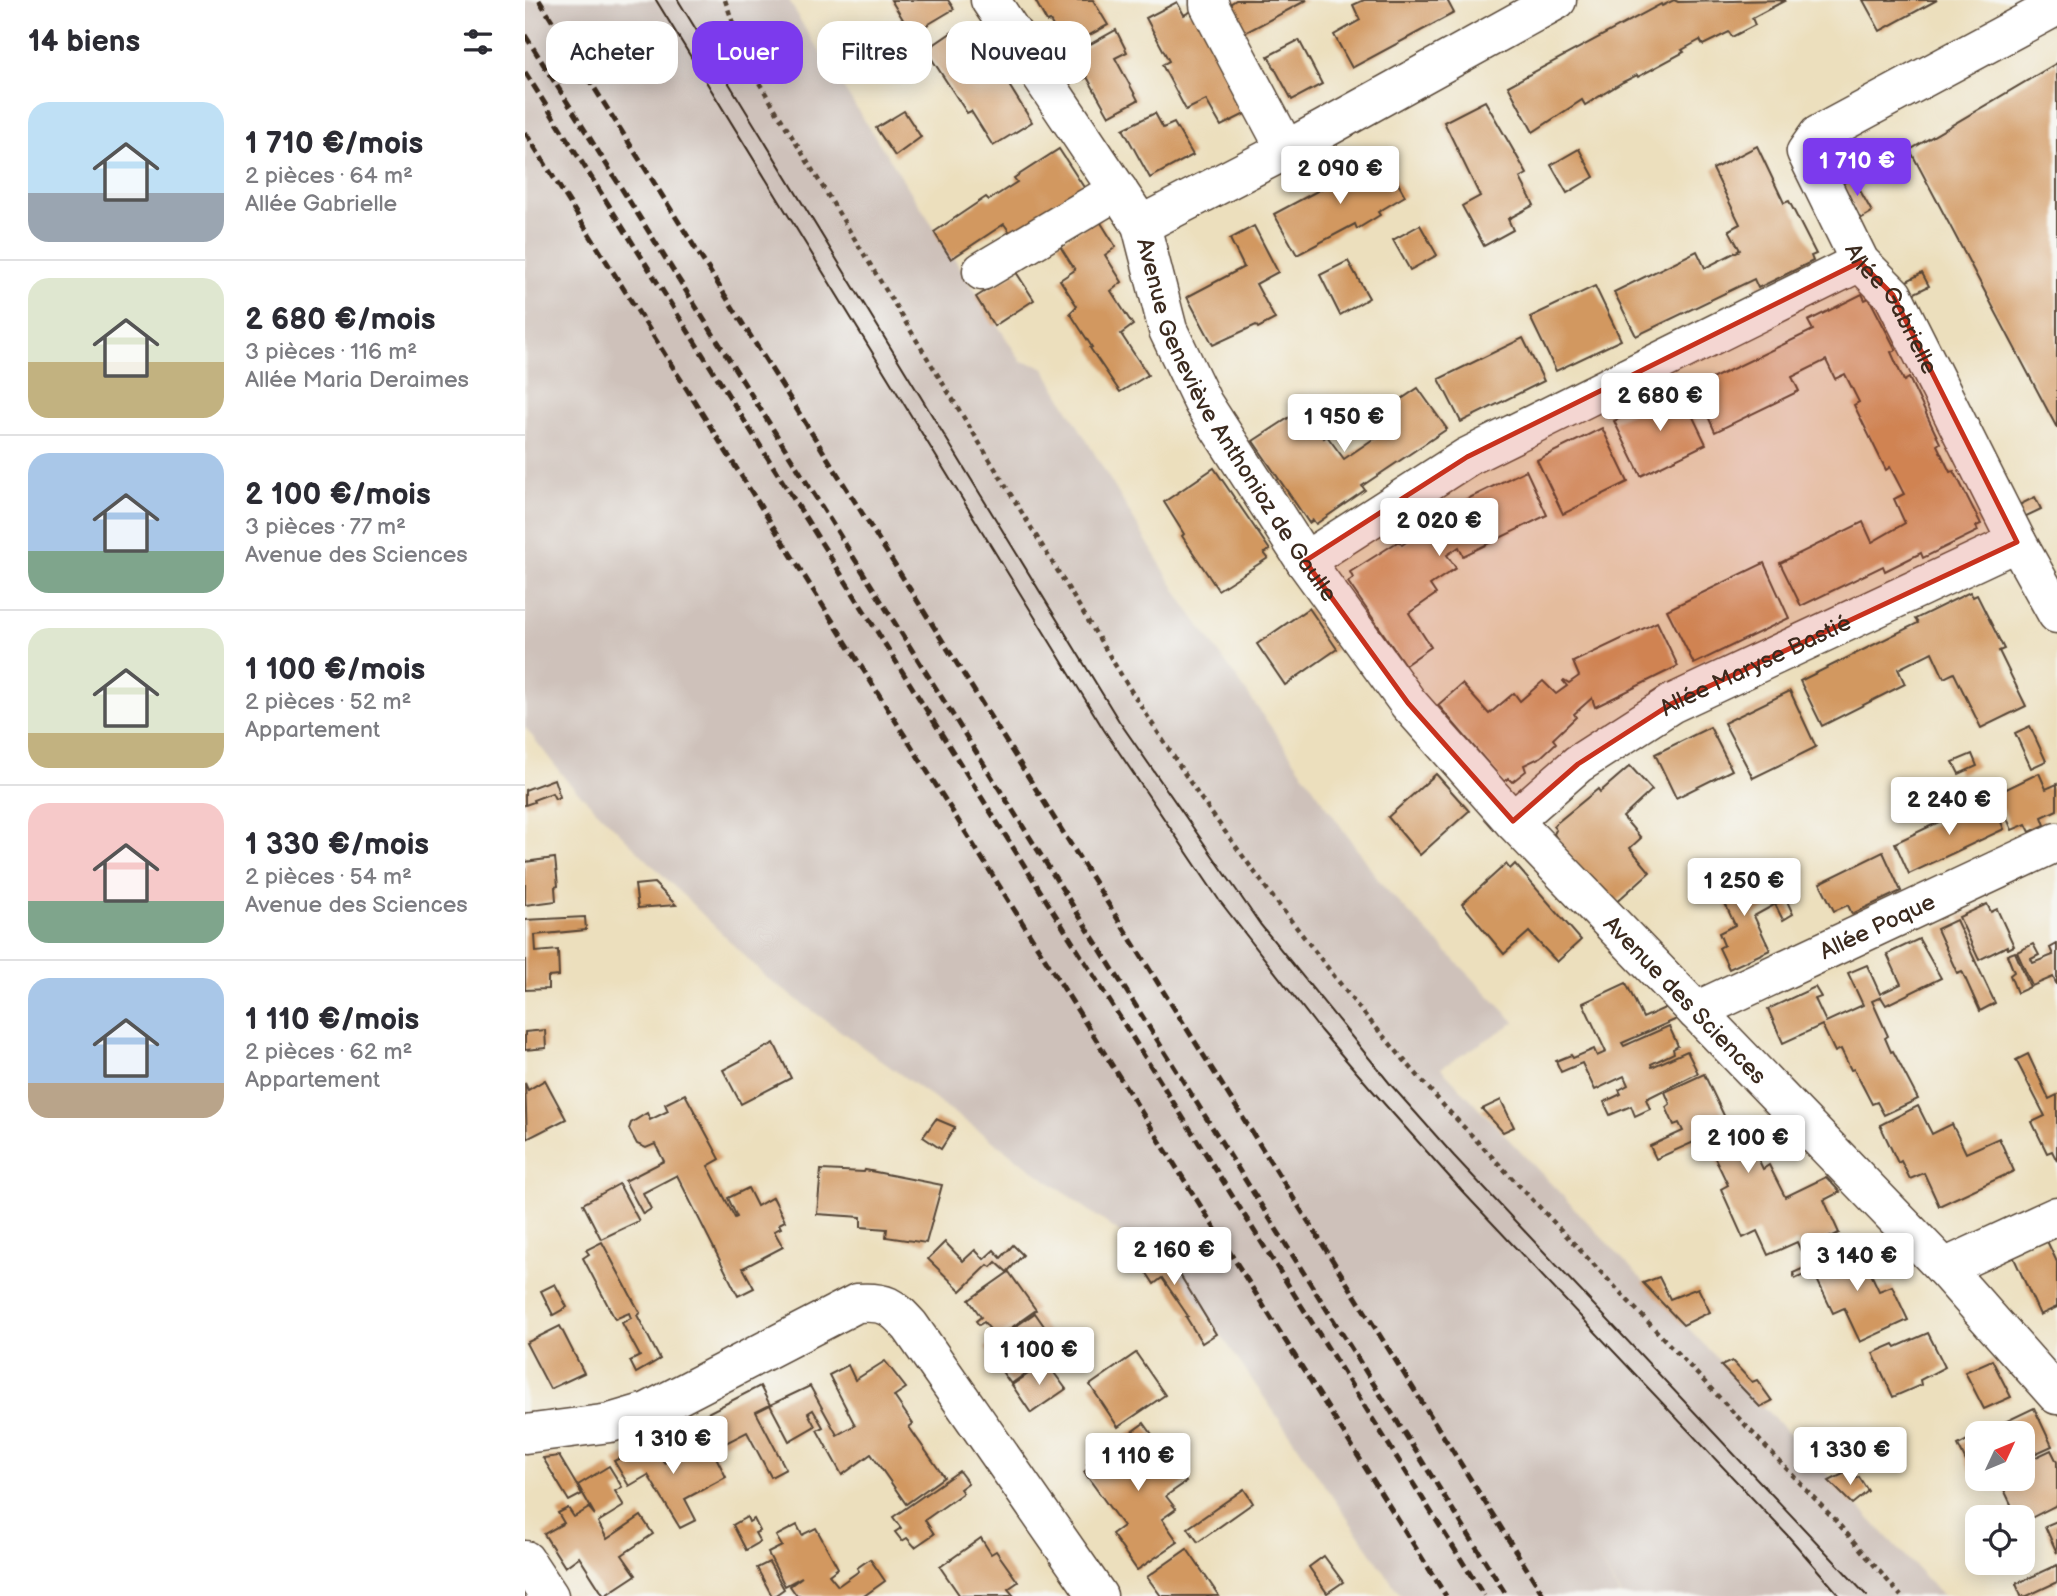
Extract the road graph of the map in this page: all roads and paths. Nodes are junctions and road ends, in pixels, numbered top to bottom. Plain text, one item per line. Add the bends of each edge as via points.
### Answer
1 (725, 0) edge
2 (990, 0) edge
3 (1209, 0) edge
4 (1557, 0) edge
5 (2057, 5) edge
6 (1286, 150) junction
7 (1118, 190) junction
8 (1141, 225) junction
9 (1860, 262) junction
10 (982, 271) dead end
11 (2017, 542) junction
12 (1305, 561) junction
13 (2057, 614) edge
14 (1513, 821) junction
15 (2057, 842) edge
16 (1696, 1011) junction
17 (2057, 1216) edge
18 (1944, 1268) junction
19 (2057, 1395) edge
20 (525, 1434) edge
21 (525, 1560) edge
22 (549, 1596) edge
23 (1098, 1596) edge
24 (1901, 1596) edge

1 - 24 path via 747,63 1128,686 1199,796 1272,896 1359,1008 1444,1106 1835,1520
2 - 7 street, Avenue Geneviève Anthonioz de Gaulle
3 - 6 street
4 - 6 street
5 - 9 street, Allée Gabrielle via 1818,135 1806,152
6 - 8 street
7 - 8 street, Avenue Geneviève Anthonioz de Gaulle
7 - 10 street
8 - 12 street, Avenue Geneviève Anthonioz de Gaulle via 1168,330 1203,403
9 - 11 street, Allée Gabrielle via 1892,295
9 - 12 street via 1467,457
11 - 13 street, Allée Gabrielle
11 - 14 street, Allée Maryse Bastié via 1671,704 1578,764
12 - 14 street, Avenue Geneviève Anthonioz de Gaulle via 1408,703
14 - 16 street, Avenue des Sciences
15 - 16 street, Allée Poque
16 - 18 street, Avenue des Sciences
17 - 18 street
18 - 19 street, Avenue des Sciences
20 - 23 street via 610,1423 647,1412 857,1303 876,1301 893,1307 910,1326
21 - 22 street

